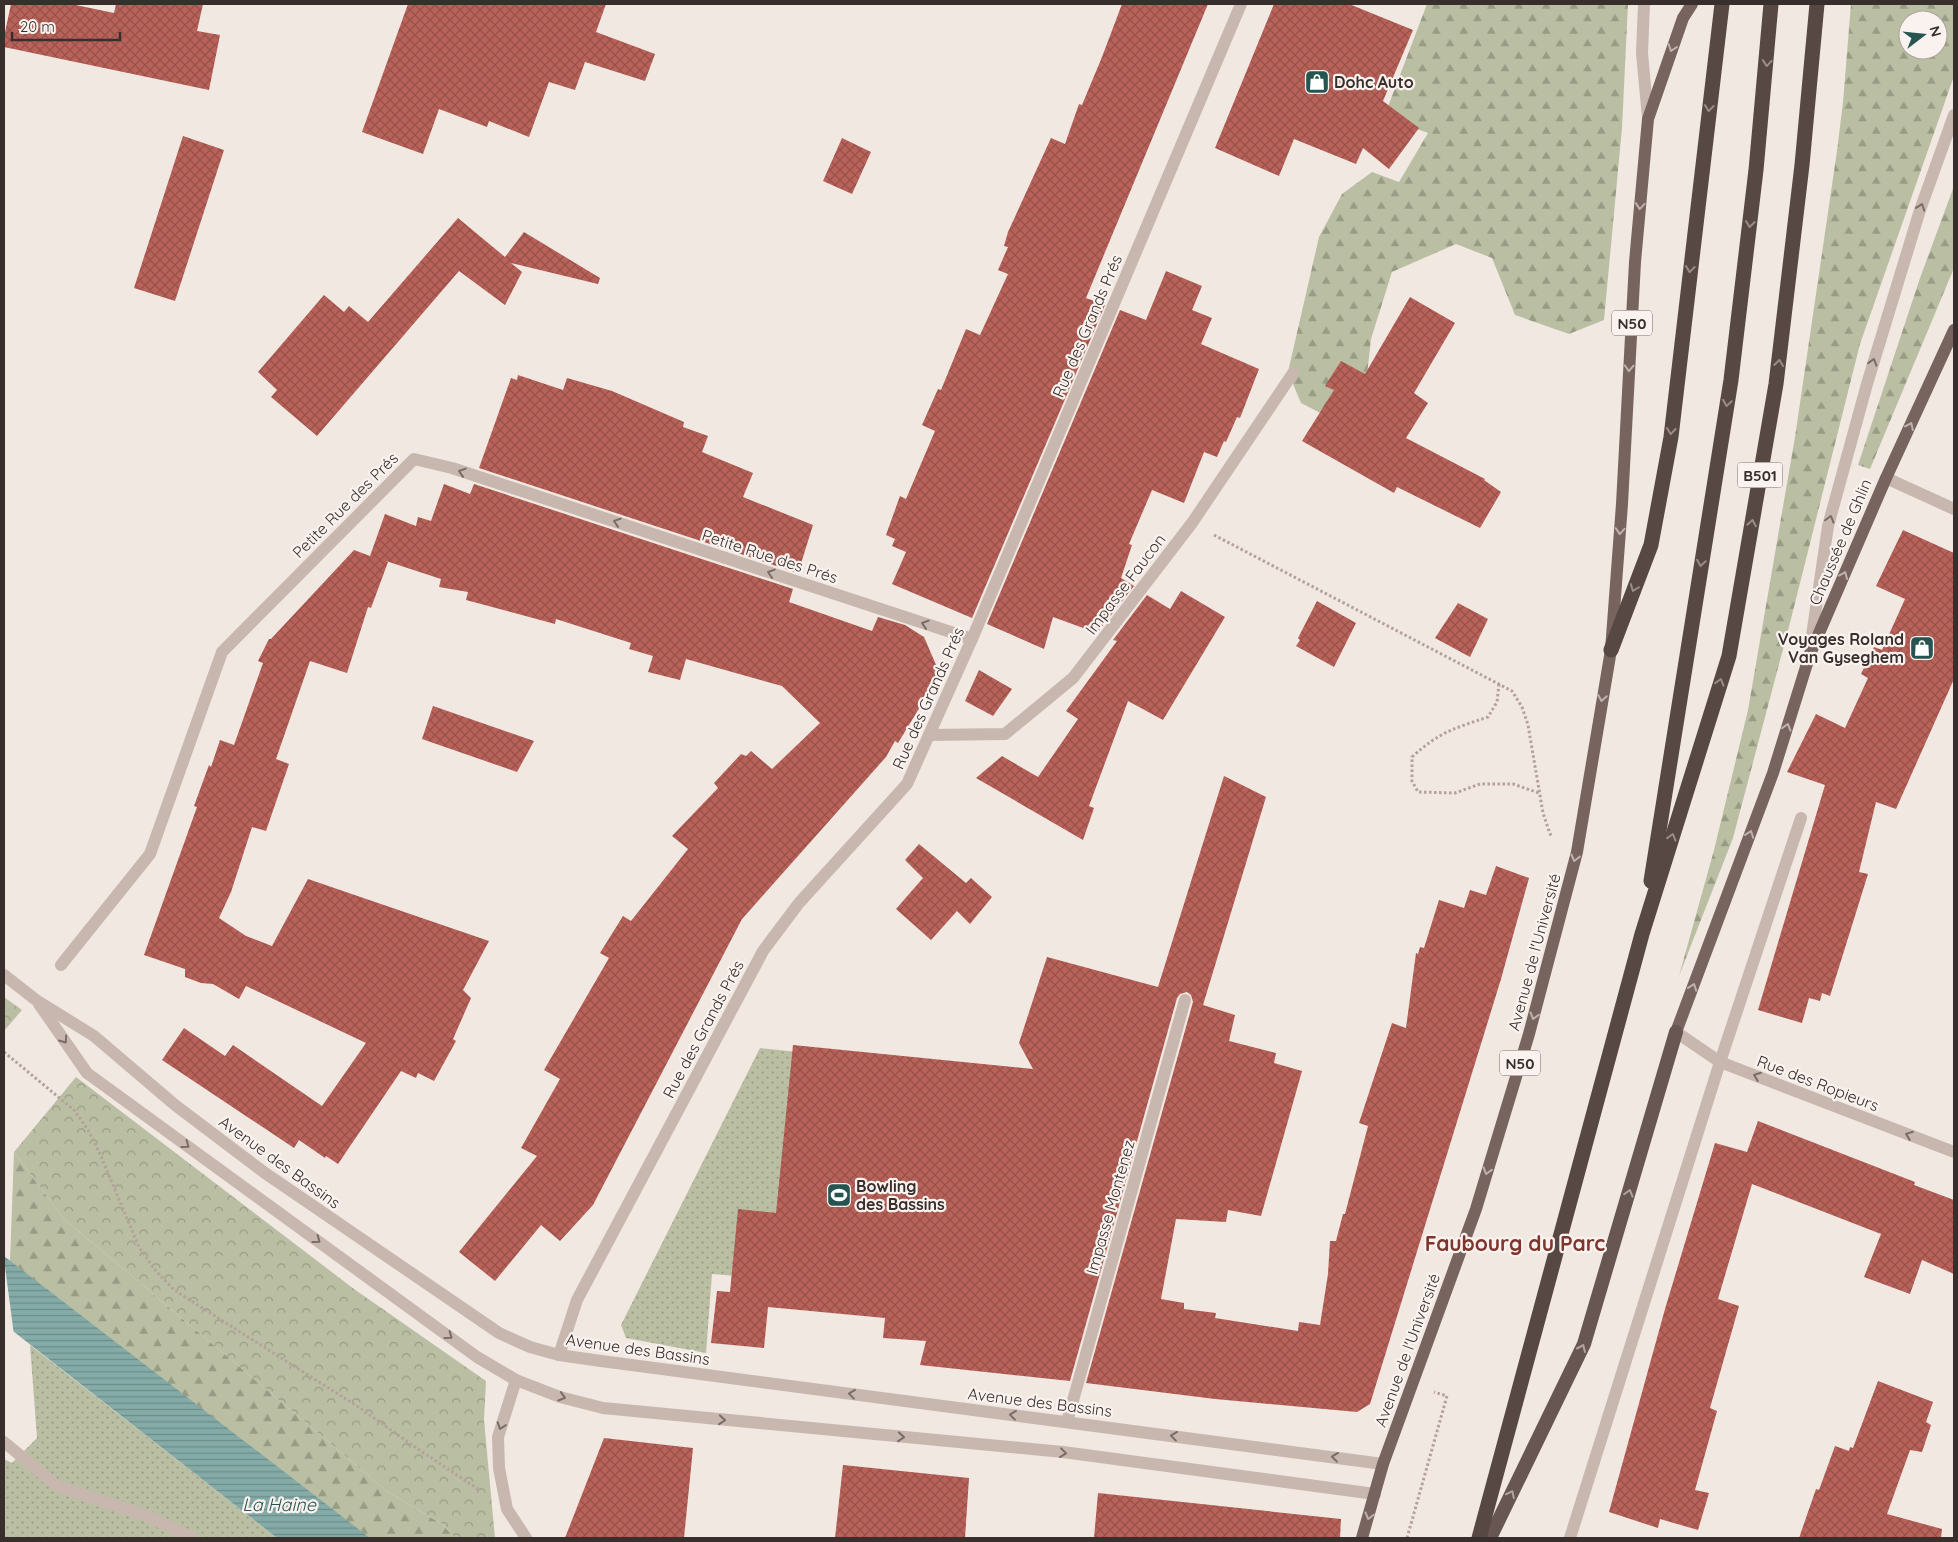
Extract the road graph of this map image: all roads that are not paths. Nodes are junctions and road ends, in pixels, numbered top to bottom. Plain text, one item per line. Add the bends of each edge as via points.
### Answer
1 (1241, 4) edge
2 (1644, 4) edge
3 (1692, 4) edge
4 (1722, 4) edge
5 (1817, 4) edge
6 (1771, 9) edge
7 (1954, 115) edge
8 (1648, 119) junction
9 (1954, 330) edge
10 (1293, 373) dead end
11 (1886, 478) junction
12 (1954, 509) edge
13 (972, 639) junction
14 (1610, 650) junction
15 (1810, 654) junction
16 (929, 735) junction
17 (1800, 818) dead end
18 (1642, 934) junction
19 (60, 965) dead end
20 (4, 975) edge
21 (36, 1000) junction
22 (1185, 1000) dead end
23 (1676, 1032) junction
24 (1720, 1062) junction
25 (1954, 1152) edge
26 (559, 1355) junction
27 (516, 1380) junction
28 (1067, 1422) junction
29 (4, 1442) edge
30 (1383, 1464) junction
31 (1375, 1494) junction
32 (193, 1538) edge
33 (526, 1538) edge
34 (1362, 1538) edge
35 (1478, 1538) edge
36 (1490, 1538) edge
37 (1570, 1538) edge

1 - 13 street, Rue des Grands Prés
2 - 8 street via 1642,53
3 -> 8 main road, N50 via 1683,18
4 -> 14 highway via 1671,437 1651,544
18 -> 5 highway, B501 via 1728,656 1776,384
6 -> 18 highway, B501 via 1731,380
15 -> 7 street via 1828,526 1866,384
8 -> 14 main road, N50 via 1635,262
11 -> 9 main road, Chaussée de Ghlin
10 - 16 street, Impasse Faucon via 1192,523 1073,678 1004,734
11 - 12 street
15 -> 11 main road, Chaussée de Ghlin
13 - 16 street, Rue des Grands Prés
13 -> 19 street, Petite Rue des Prés via 452,468 414,459 222,652 150,854
14 -> 30 main road, Avenue de l'Université / N50 via 1577,852 1529,1034 1476,1209
23 -> 15 main road, Chaussée de Ghlin via 1773,773
16 - 26 street, Rue des Grands Prés via 907,784 799,903 763,951 577,1300
17 - 24 street
18 - 35 highway, B501
20 - 21 street, Avenue des Bassins
21 - 26 street, Avenue des Bassins via 94,1036 175,1105 265,1173 499,1334
21 -> 27 street via 87,1073 477,1356
22 - 28 street, Impasse Montenez
23 - 24 street, Rue des Ropieurs
36 -> 23 highway via 1584,1344
25 -> 24 street, Rue des Ropieurs
24 - 37 street
28 -> 26 street, Avenue des Bassins
27 -> 31 street via 560,1397 603,1408 1062,1452
27 -> 33 street via 498,1437 499,1468 507,1508
30 -> 28 street, Avenue des Bassins
29 - 32 street via 57,1486 147,1516
30 - 31 main road, Avenue de l'Université / N50
31 -> 34 main road, Avenue de l'Université / N50

